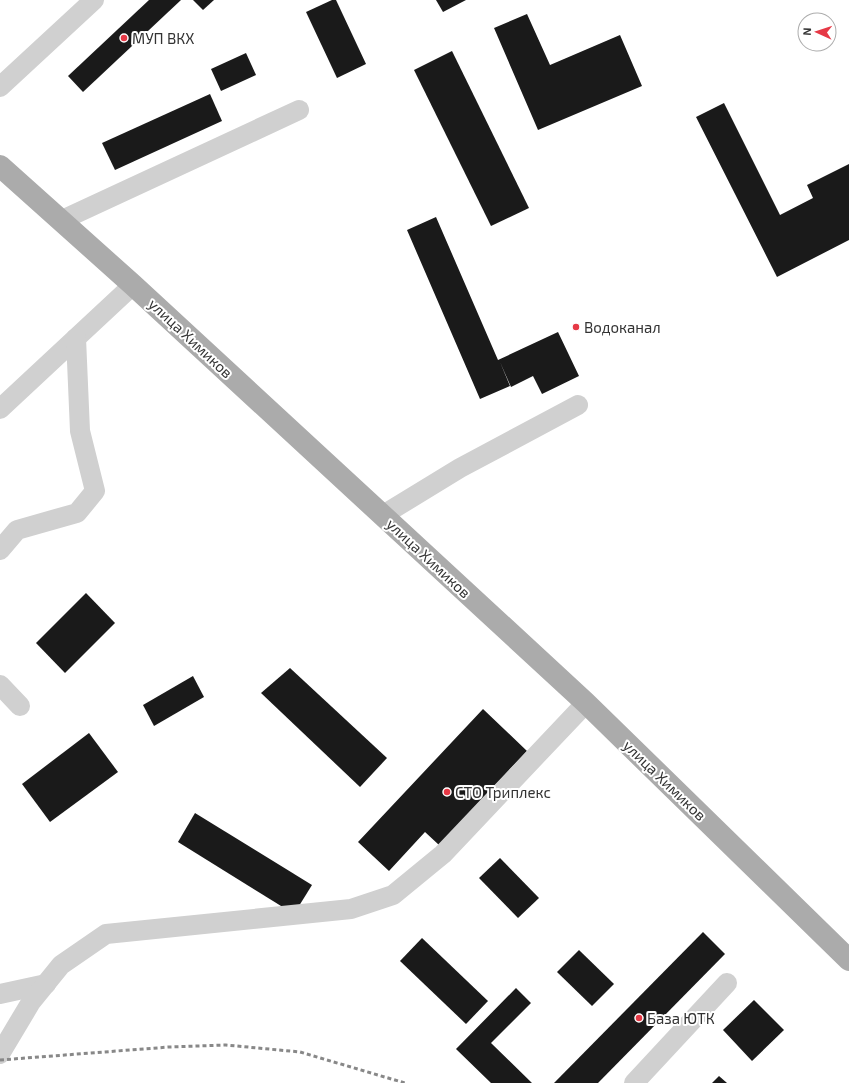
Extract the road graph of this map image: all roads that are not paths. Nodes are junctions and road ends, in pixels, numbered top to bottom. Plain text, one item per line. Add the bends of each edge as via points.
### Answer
1 (94, 0) edge
2 (0, 87) edge
3 (299, 110) dead end
4 (0, 166) edge
5 (62, 220) junction
6 (133, 285) junction
7 (76, 338) junction
8 (578, 405) dead end
9 (0, 409) edge
10 (383, 515) junction
11 (0, 550) edge
12 (0, 685) edge
13 (586, 703) junction
14 (20, 706) dead end
15 (849, 960) edge
16 (46, 984) junction
17 (727, 984) dead end
18 (0, 994) edge
19 (0, 1054) edge
20 (634, 1083) edge

1 - 2 street
3 - 5 street
4 - 5 main road, улица Химиков
5 - 6 main road, улица Химиков
6 - 7 street
6 - 10 main road, улица Химиков
7 - 9 street
7 - 11 street via 80,431 95,491 77,513 17,530
8 - 10 street via 460,468
10 - 13 main road, улица Химиков
12 - 14 street
13 - 15 main road, улица Химиков
13 - 16 street via 443,854 392,895 351,909 106,934 61,965
16 - 18 street
16 - 19 street via 31,1002
17 - 20 street

